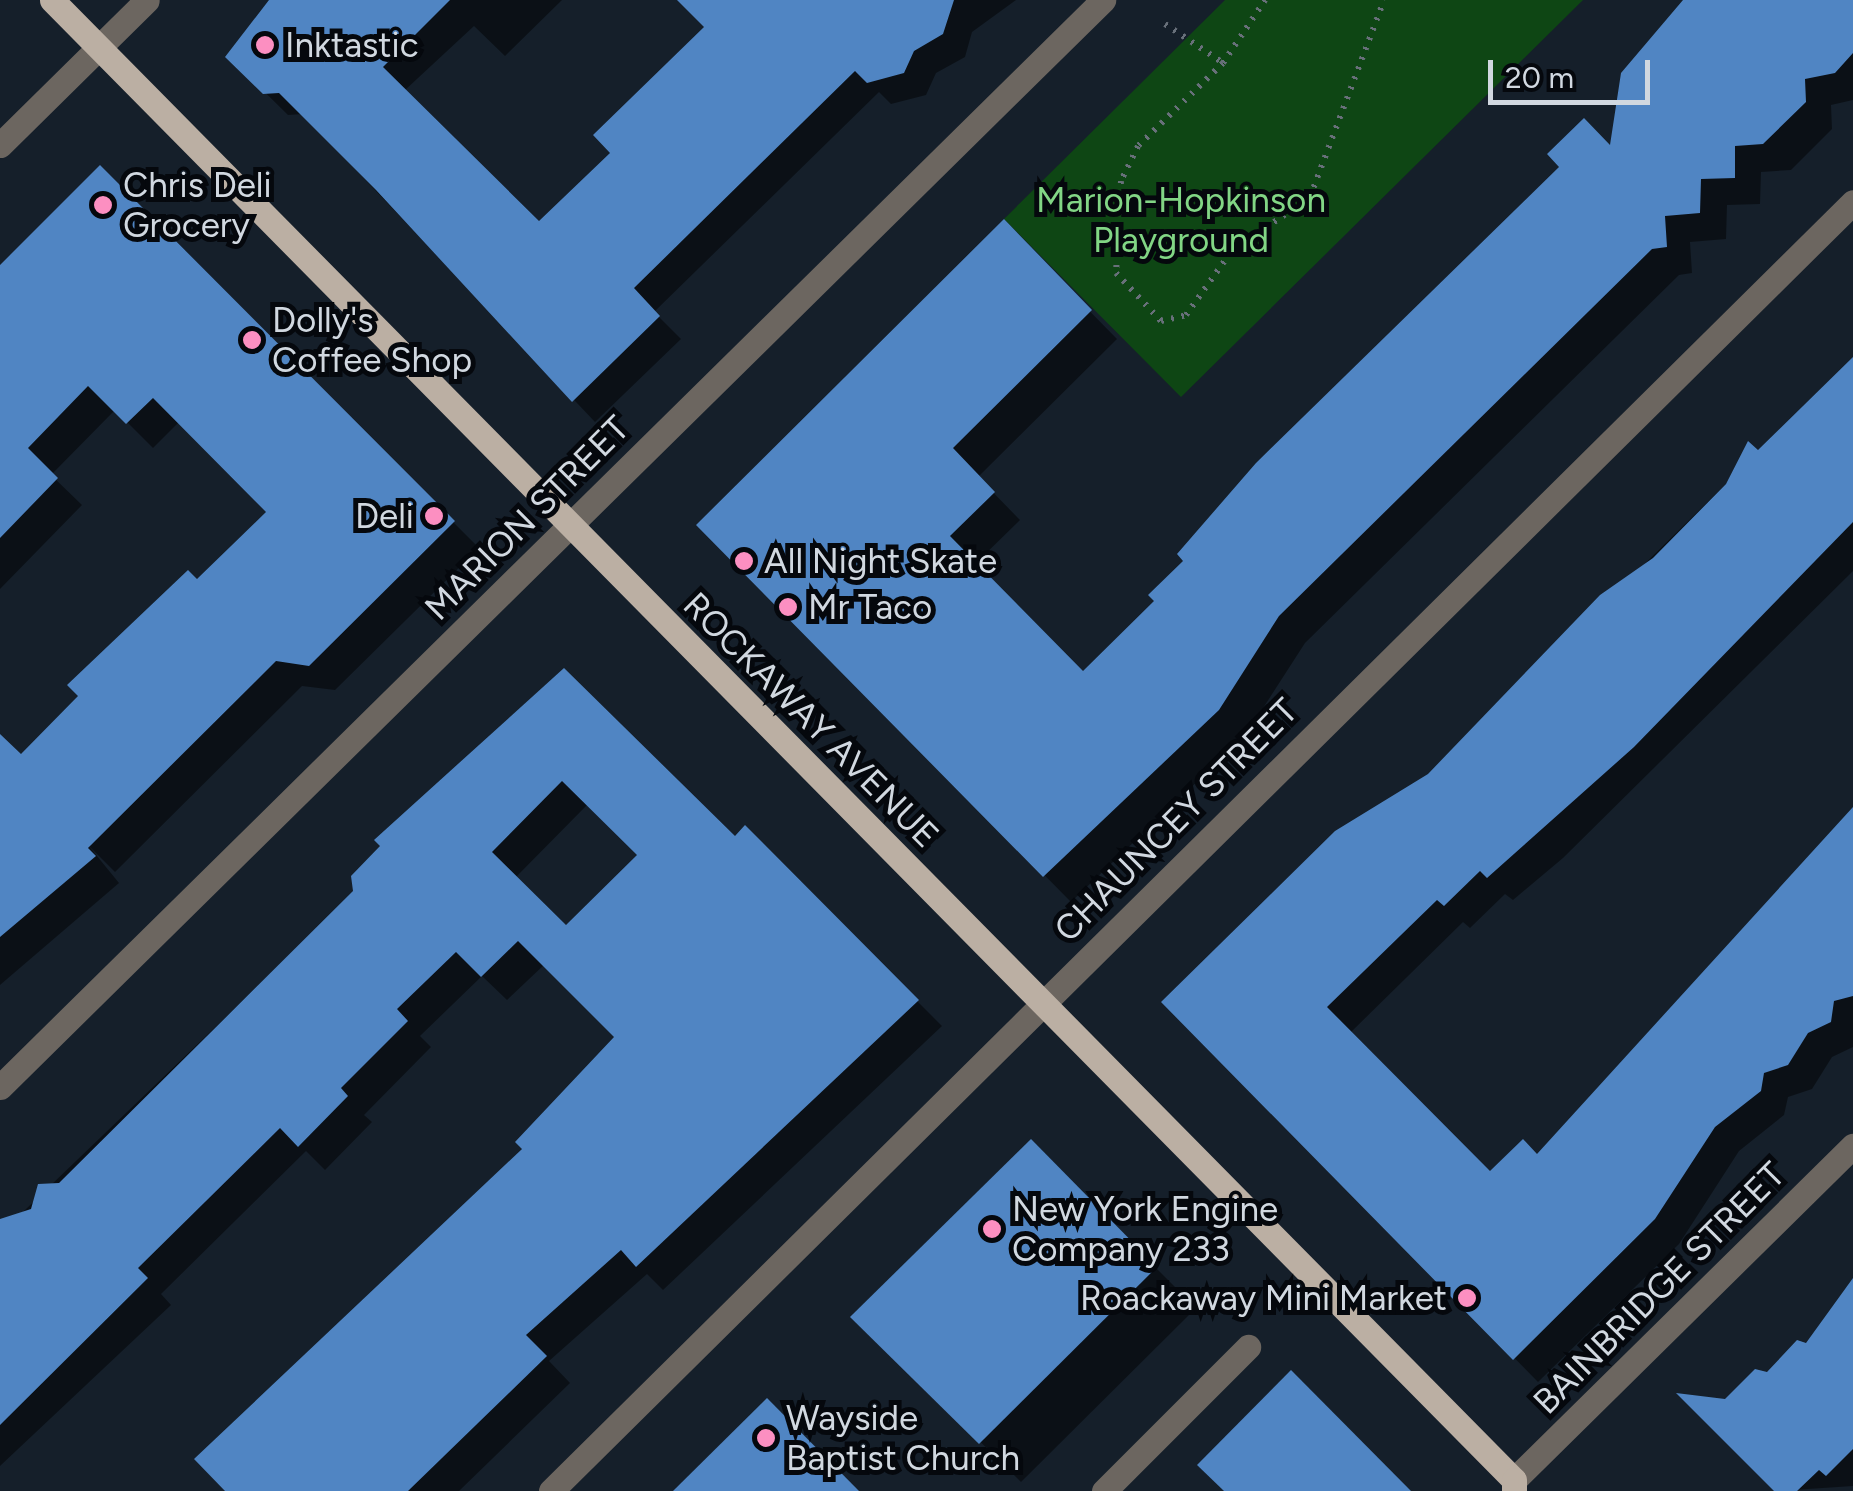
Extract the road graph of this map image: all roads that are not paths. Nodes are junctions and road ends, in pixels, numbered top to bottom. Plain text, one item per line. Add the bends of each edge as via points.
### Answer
1 (52, 0) edge
2 (147, 0) edge
3 (1103, 0) edge
4 (100, 48) junction
5 (0, 145) edge
6 (1853, 202) edge
7 (569, 525) junction
8 (1041, 1003) junction
9 (0, 1087) edge
10 (1853, 1146) edge
11 (1248, 1347) dead end
12 (1514, 1486) edge
13 (551, 1491) edge
14 (1104, 1491) edge

1 - 4 main road, ROCKAWAY AVENUE
2 - 4 street
3 - 7 street, MARION STREET
4 - 5 street
4 - 7 main road, ROCKAWAY AVENUE
6 - 8 street, CHAUNCEY STREET
7 - 8 main road, ROCKAWAY AVENUE
7 - 9 street, MARION STREET
8 - 12 main road, ROCKAWAY AVENUE
8 - 13 street, CHAUNCEY STREET
10 - 12 street, BAINBRIDGE STREET
11 - 14 street

